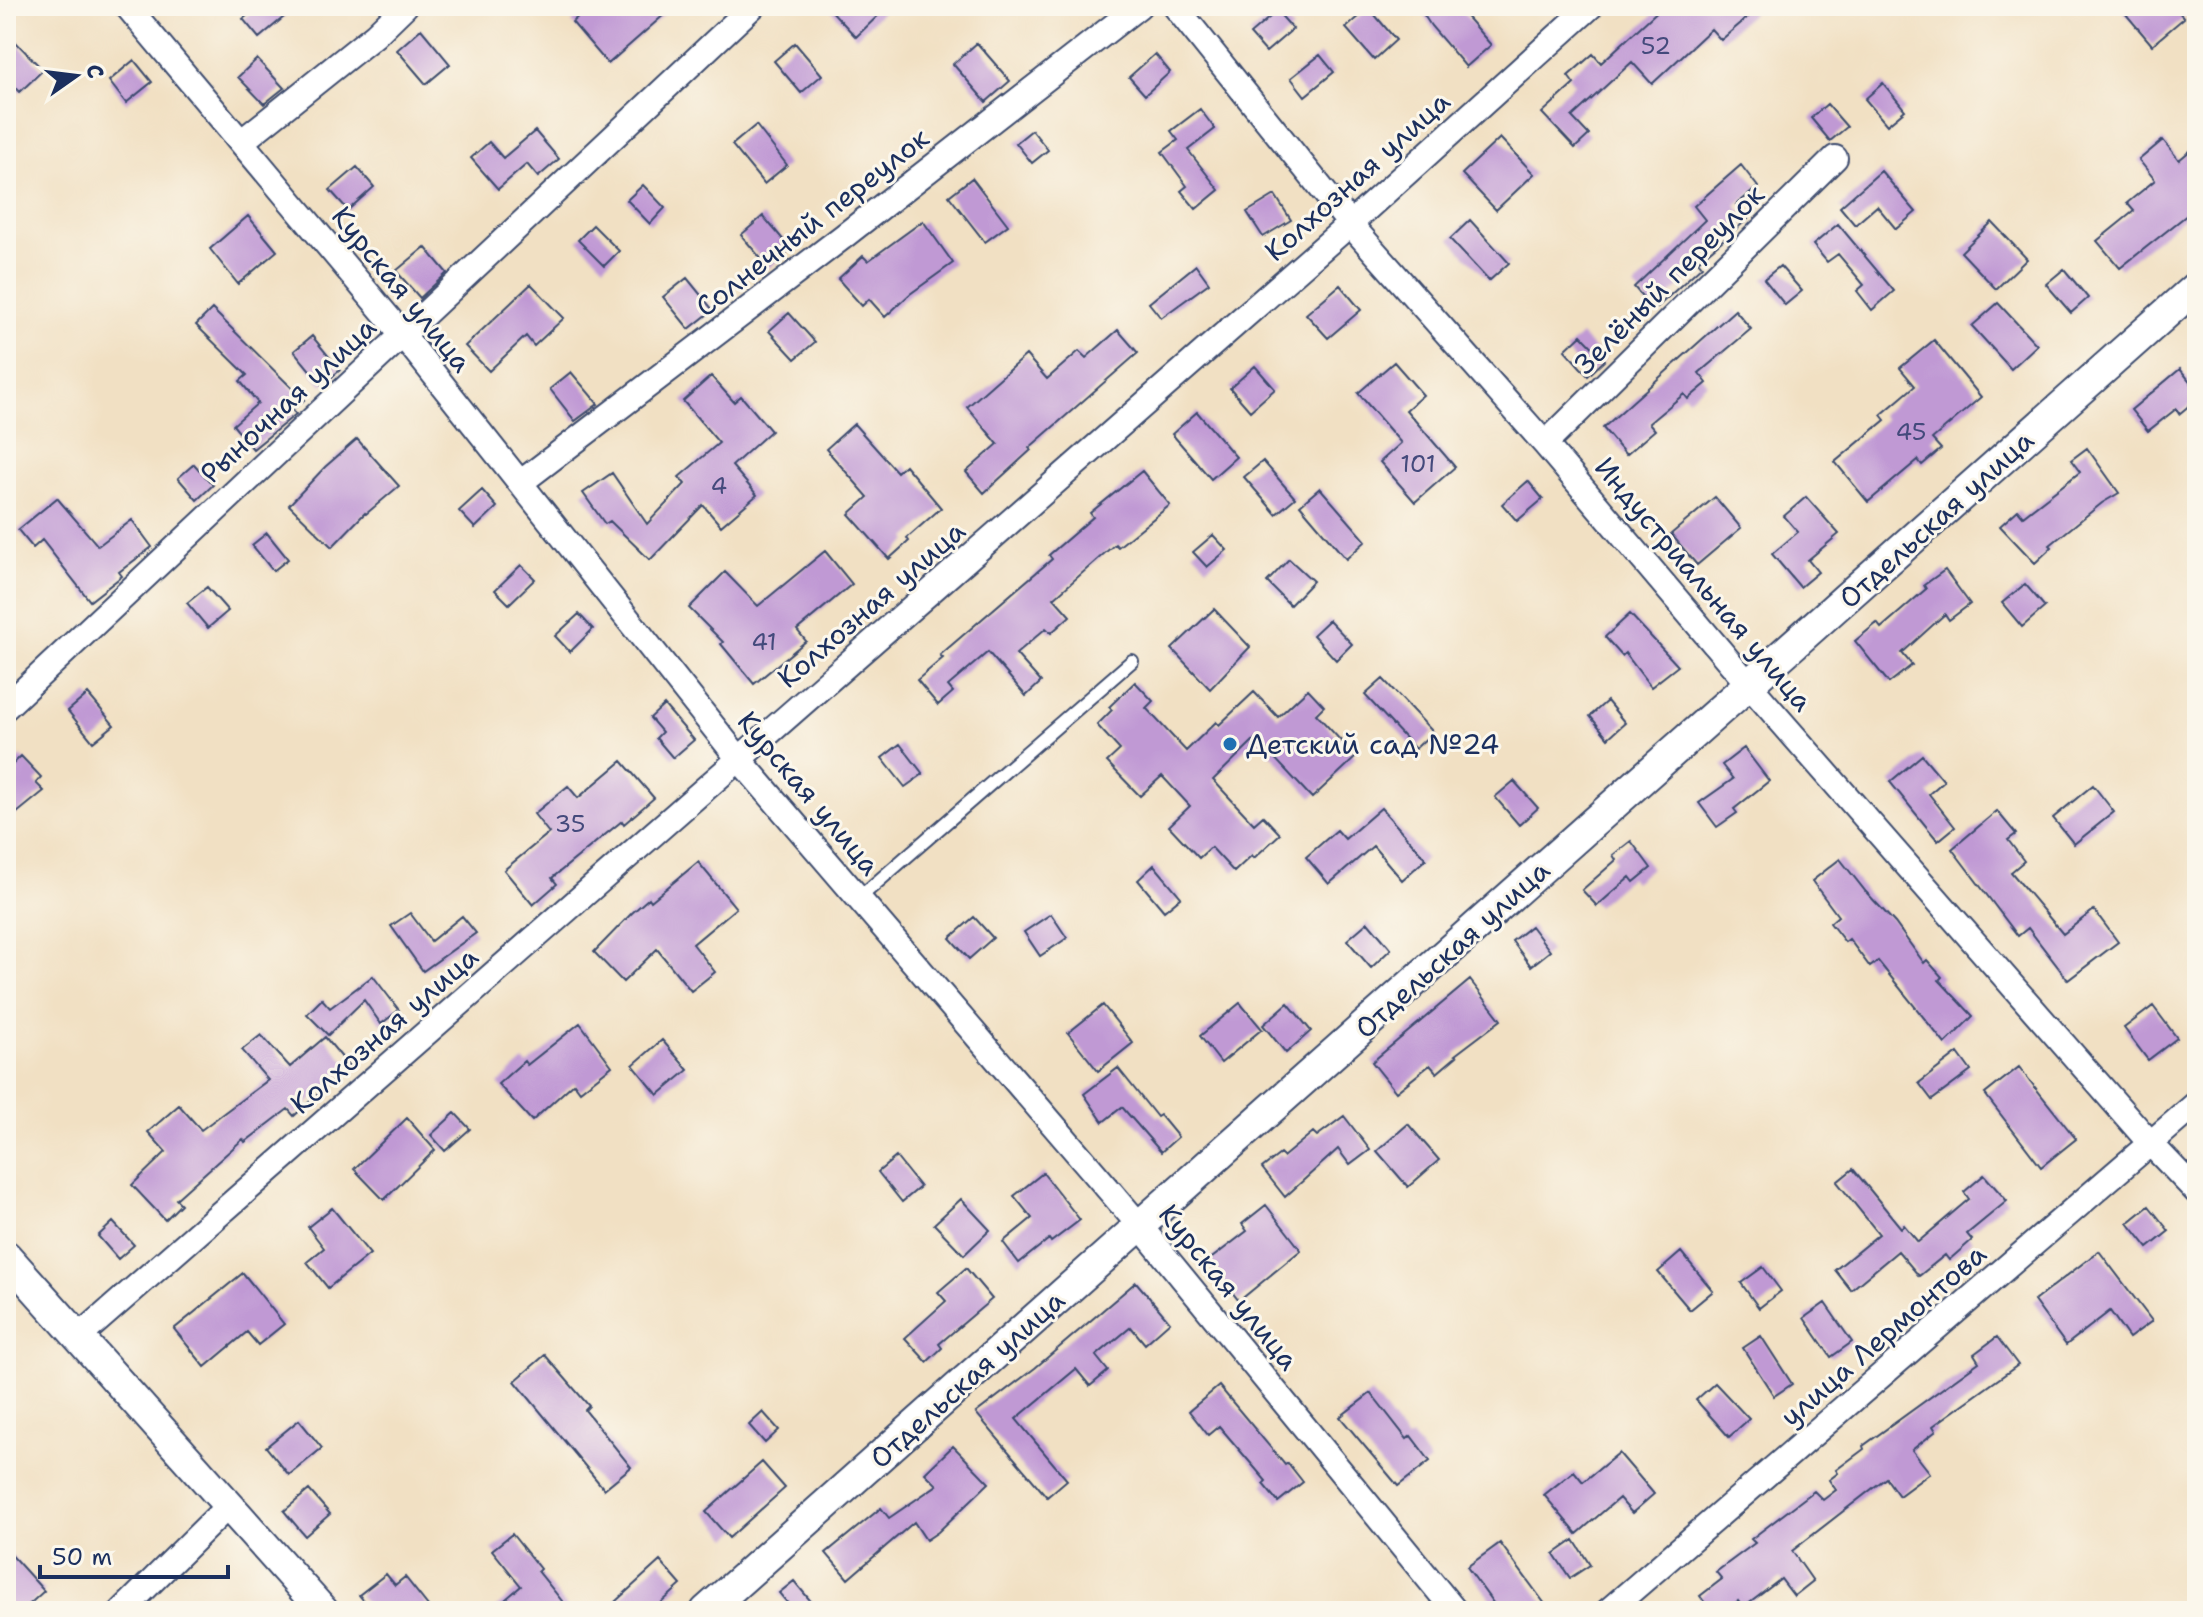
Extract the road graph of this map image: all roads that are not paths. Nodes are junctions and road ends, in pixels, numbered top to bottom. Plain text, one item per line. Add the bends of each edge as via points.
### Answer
1 (127, 6) edge
2 (405, 6) edge
3 (753, 6) edge
4 (1139, 6) edge
5 (1175, 6) edge
6 (1591, 6) edge
7 (241, 142) junction
8 (1835, 158) dead end
9 (1350, 224) junction
10 (2197, 286) edge
11 (402, 334) junction
12 (1545, 444) junction
13 (520, 483) junction
14 (1132, 661) dead end
15 (1750, 686) junction
16 (6, 707) edge
17 (739, 759) junction
18 (859, 898) junction
19 (2197, 1103) edge
20 (2151, 1144) junction
21 (2197, 1192) edge
22 (1140, 1226) junction
23 (6, 1256) edge
24 (79, 1337) junction
25 (228, 1506) junction
26 (122, 1611) edge
27 (323, 1611) edge
28 (706, 1611) edge
29 (1455, 1611) edge
30 (1608, 1611) edge

1 - 7 street, Курская улица
2 - 7 street
3 - 11 street, Рыночная улица
4 - 13 street, Солнечный переулок
5 - 9 street, Индустриальная улица
6 - 9 street, Колхозная улица
7 - 11 street, Курская улица
8 - 12 street, Зелёный переулок
9 - 12 street, Индустриальная улица
9 - 17 street, Колхозная улица
10 - 15 street, Отдельская улица
11 - 13 street, Курская улица
11 - 16 street, Рыночная улица
12 - 15 street, Индустриальная улица
13 - 17 street, Курская улица
14 - 18 lane
15 - 20 street, Индустриальная улица
15 - 22 street, Отдельская улица
17 - 18 street, Курская улица
17 - 24 street, Колхозная улица
18 - 22 street, Курская улица
19 - 20 street, улица Лермонтова
20 - 21 street, Индустриальная улица
20 - 30 street, улица Лермонтова
22 - 28 street, Отдельская улица
22 - 29 street, Курская улица
23 - 24 street
24 - 25 street
25 - 26 street
25 - 27 street

